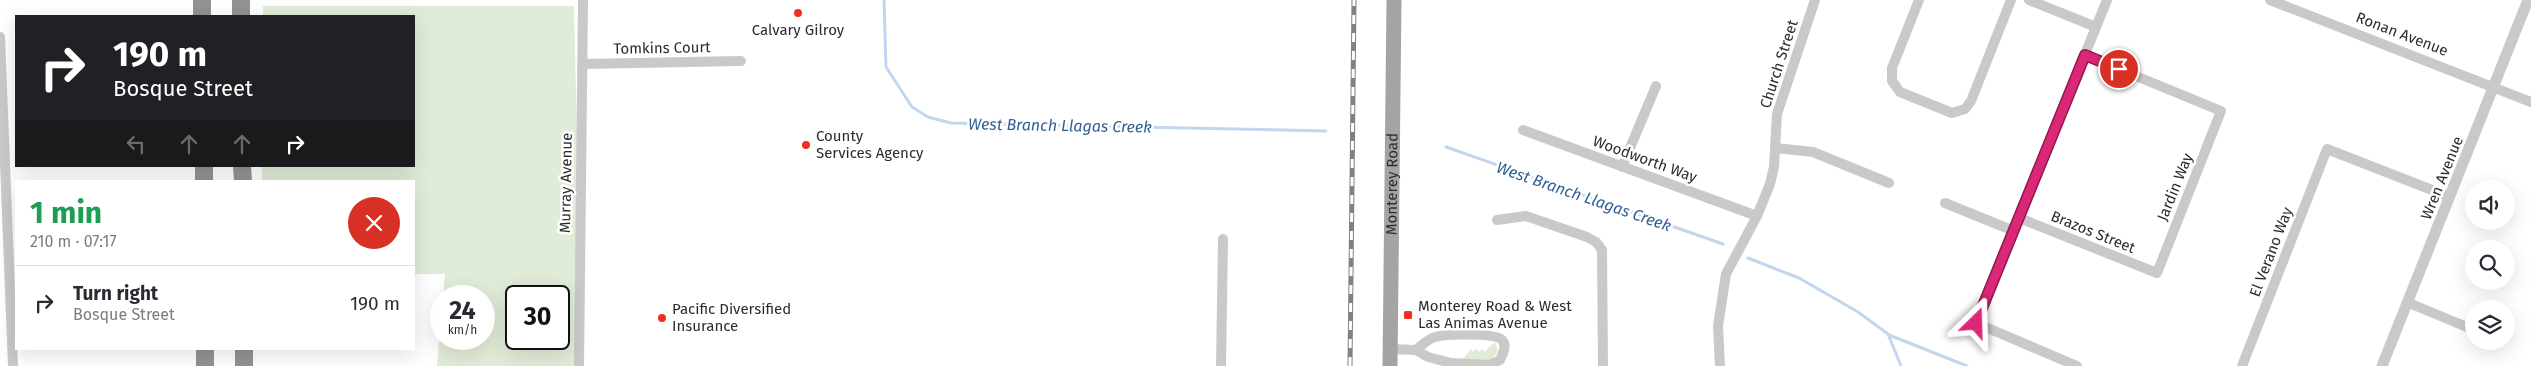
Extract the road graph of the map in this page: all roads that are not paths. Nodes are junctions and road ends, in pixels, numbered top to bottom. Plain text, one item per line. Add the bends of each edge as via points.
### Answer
1 (202, 0) edge
2 (241, 0) edge
3 (583, 0) edge
4 (1394, 0) edge
5 (1815, 0) edge
6 (1919, 0) edge
7 (2011, 0) edge
8 (2029, 0) edge
9 (2107, 0) edge
10 (2270, 0) edge
11 (2528, 0) edge
12 (202, 15) edge
13 (241, 15) edge
14 (2096, 27) junction
15 (0, 37) edge
16 (2085, 55) junction
17 (741, 61) dead end
18 (582, 64) junction
19 (1656, 86) dead end
20 (2494, 87) junction
21 (2531, 102) edge
22 (1523, 130) dead end
23 (1776, 148) junction
24 (204, 167) edge
25 (242, 167) edge
26 (1622, 168) junction
27 (204, 180) edge
28 (243, 180) edge
29 (1889, 184) dead end
30 (2450, 197) junction
31 (1945, 203) dead end
32 (1757, 216) junction
33 (2019, 218) junction
34 (1497, 220) dead end
35 (2014, 231) junction
36 (1223, 239) dead end
37 (2157, 273) joint
38 (2409, 303) junction
39 (2465, 326) edge
40 (1390, 349) junction
41 (205, 350) edge
42 (244, 350) edge
43 (1416, 350) junction
44 (13, 366) edge
45 (205, 366) edge
46 (244, 366) edge
47 (579, 366) edge
48 (1221, 366) edge
49 (1390, 366) edge
50 (1603, 366) edge
51 (1720, 366) edge
52 (2076, 366) edge
53 (2242, 366) edge
54 (2382, 366) edge

1 - 12 highway
2 - 13 highway
3 - 18 street, Murray Avenue
4 - 40 main road, Monterey Road
5 - 23 street, Church Street via 1777,114
6 - 7 street via 1892,68 1892,81 1900,92 1952,112 1965,109 1971,101
8 - 14 street
9 - 14 street
10 - 20 street, Ronan Avenue
11 - 20 street, Wren Avenue
14 - 16 street
15 - 44 street
16 - 33 street
16 - 37 street, Jardin Way via 2221,111
17 - 18 street, Tomkins Court
18 - 47 street, Murray Avenue
19 - 26 street
20 - 21 street, Ronan Avenue
20 - 30 street, Wren Avenue
22 - 26 street, Woodworth Way
23 - 29 street via 1813,152
23 - 32 street, Church Street via 1770,184
24 - 27 highway
25 - 28 highway
26 - 32 street, Woodworth Way
30 - 38 street, Wren Avenue
30 - 53 street, El Verano Way via 2327,149
31 - 35 street
32 - 51 street, Church Street via 1726,274 1718,326
33 - 35 street
33 - 37 street, Brazos Street
34 - 50 street via 1526,216 1587,237 1602,250
35 - 52 street via 1976,323
36 - 48 street
38 - 39 street
38 - 54 street, Wren Avenue
40 - 43 street
40 - 49 main road, Monterey Road
41 - 45 highway
42 - 46 highway
43 - 43 street via 1451,363 1489,365 1500,360 1504,343 1500,338 1484,335 1436,336

